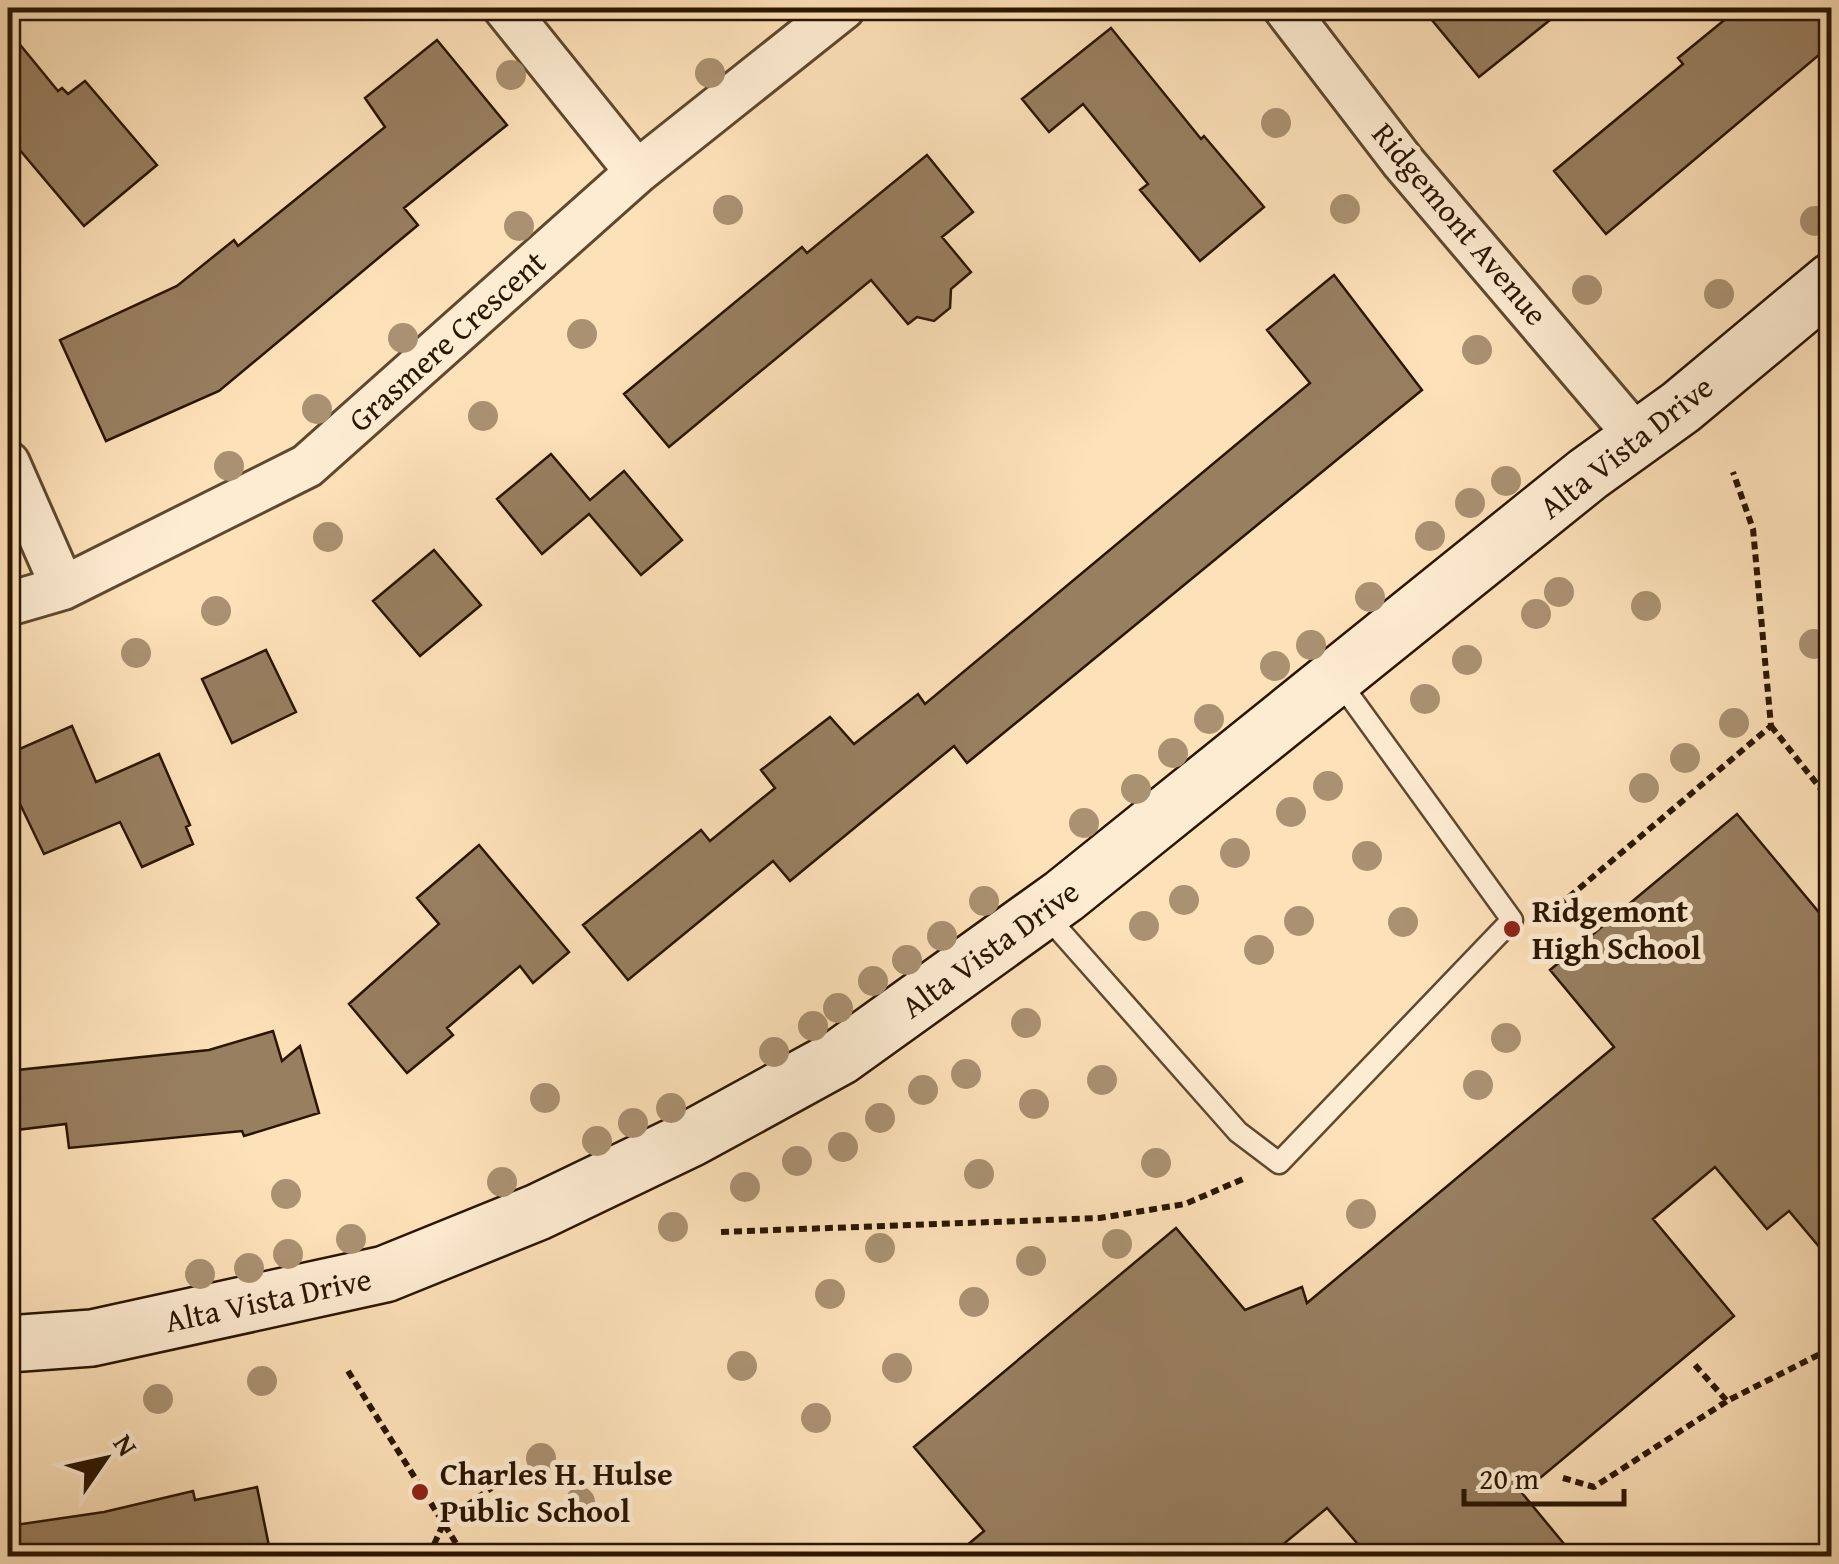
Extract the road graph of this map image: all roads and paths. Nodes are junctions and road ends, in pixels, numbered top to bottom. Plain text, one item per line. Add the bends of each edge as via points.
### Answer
1 (505, 8) edge
2 (843, 8) edge
3 (1285, 8) edge
4 (638, 172) junction
5 (1832, 281) edge
6 (1638, 438) junction
7 (8, 463) edge
8 (1733, 472) dead end
9 (63, 588) junction
10 (8, 604) edge
11 (1335, 676) junction
12 (1771, 726) junction
13 (1832, 804) edge
14 (1042, 912) junction
15 (1512, 920) junction
16 (1278, 1164) junction
17 (720, 1232) dead end
18 (8, 1344) edge
19 (1832, 1350) edge
20 (1822, 1353) junction
21 (1695, 1365) dead end
22 (348, 1371) dead end
23 (1832, 1396) edge
24 (1727, 1401) junction
25 (1562, 1478) dead end
26 (494, 1486) dead end
27 (444, 1522) junction
28 (428, 1556) edge
29 (464, 1556) edge

1 - 4 street
2 - 4 street, Grasmere Crescent
3 - 6 street, Ridgemont Avenue via 1403,162
4 - 9 street, Grasmere Crescent via 307,466
5 - 6 street, Alta Vista Drive
6 - 11 street, Alta Vista Drive
7 - 9 street
8 - 12 path via 1753,529
9 - 10 street, Grasmere Crescent
11 - 14 street, Alta Vista Drive
11 - 15 lane
12 - 13 path
12 - 15 path via 1562,903
14 - 16 lane via 1238,1132
14 - 18 street, Alta Vista Drive via 840,1057 538,1212 385,1274 92,1338
15 - 16 lane
16 - 17 path via 1185,1204 1100,1218
19 - 20 path
20 - 23 path
20 - 24 path
21 - 24 path
22 - 27 path
24 - 25 path via 1594,1487
26 - 27 path
27 - 28 path
27 - 29 path

